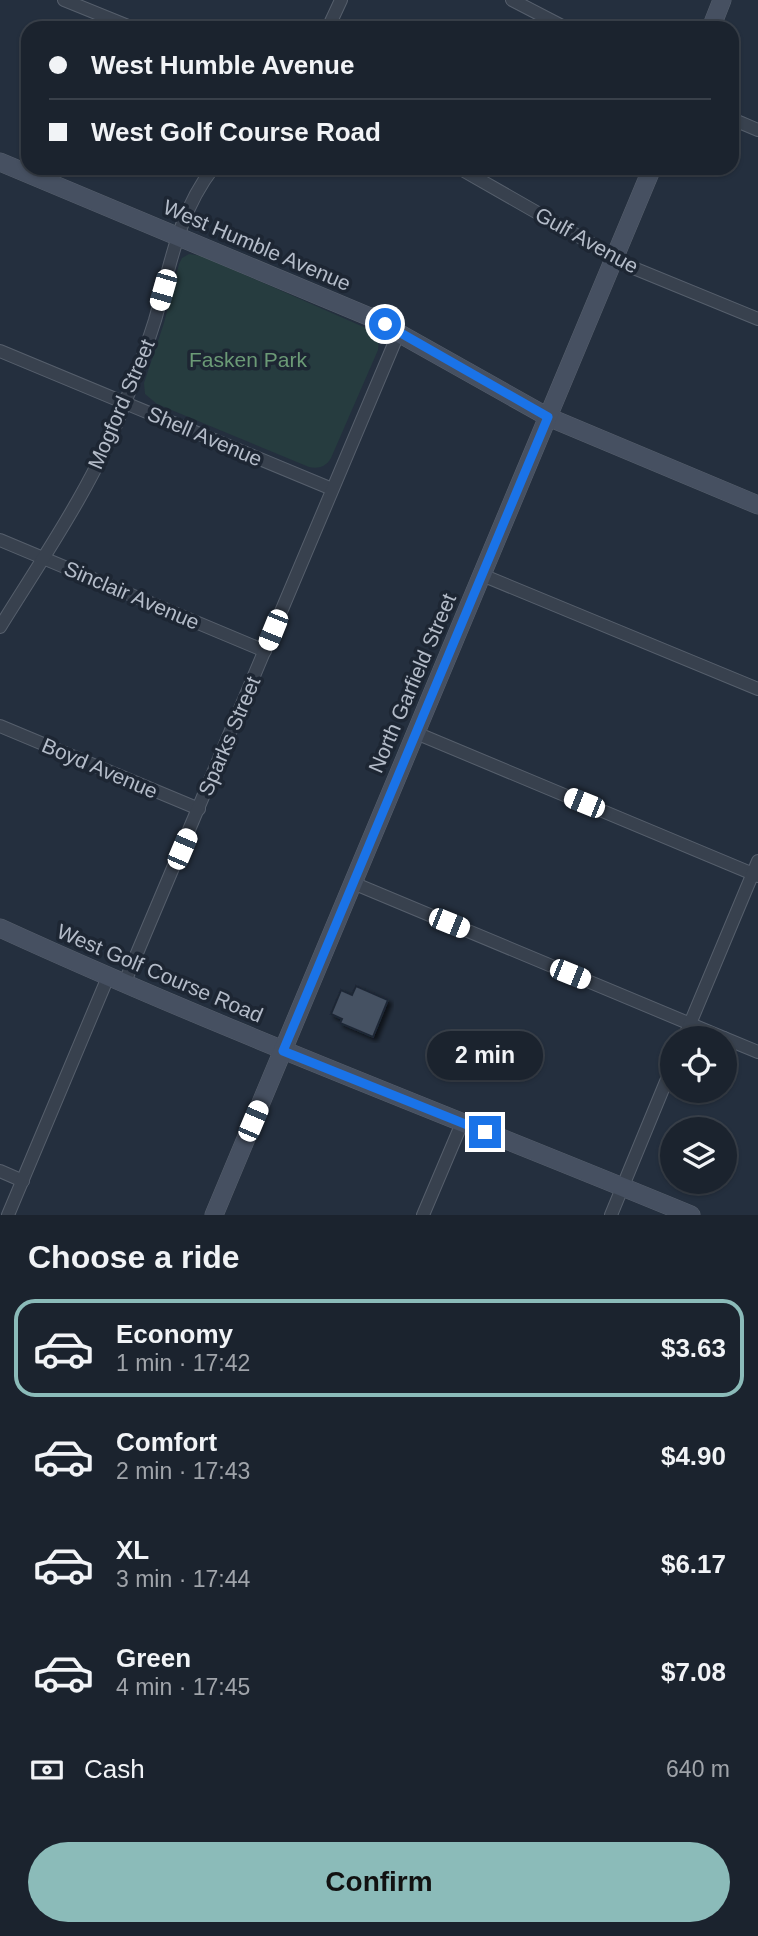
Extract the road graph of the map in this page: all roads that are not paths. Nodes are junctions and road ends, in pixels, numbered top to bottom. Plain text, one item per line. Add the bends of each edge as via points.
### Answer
1 (64, 0) edge
2 (341, 0) edge
3 (512, 0) edge
4 (722, 0) edge
5 (116, 21) edge
6 (331, 21) edge
7 (552, 21) edge
8 (714, 21) edge
9 (739, 122) edge
10 (758, 130) edge
11 (0, 162) edge
12 (21, 171) edge
13 (31, 175) edge
14 (208, 175) edge
15 (471, 175) edge
16 (649, 175) edge
17 (177, 236) junction
18 (614, 260) junction
19 (758, 319) edge
20 (399, 332) junction
21 (0, 351) edge
22 (125, 403) junction
23 (548, 417) junction
24 (332, 489) junction
25 (758, 505) edge
26 (0, 540) edge
27 (44, 558) junction
28 (482, 575) junction
29 (0, 628) edge
30 (265, 651) junction
31 (758, 689) edge
32 (0, 726) edge
33 (416, 733) junction
34 (199, 809) junction
35 (756, 870) edge
36 (353, 883) junction
37 (0, 928) edge
38 (116, 981) junction
39 (690, 1024) junction
40 (695, 1026) edge
41 (737, 1043) edge
42 (283, 1051) junction
43 (758, 1052) edge
44 (660, 1096) edge
45 (462, 1123) junction
46 (0, 1171) edge
47 (23, 1181) junction
48 (622, 1186) junction
49 (8, 1215) edge
50 (214, 1215) edge
51 (423, 1215) edge
52 (611, 1215) edge
53 (691, 1215) edge

1 - 5 street
2 - 6 street
3 - 7 street
4 - 8 main road
9 - 10 street
11 - 12 main road, West Humble Avenue
13 - 17 main road, West Humble Avenue
14 - 17 street, Mogford Street
15 - 18 street, Gulf Avenue
16 - 18 main road, North Garfield Street
17 - 20 main road, West Humble Avenue
17 - 22 street, Mogford Street via 153,326
18 - 19 street, Gulf Avenue
18 - 23 main road, North Garfield Street
20 - 23 main road, West Humble Avenue
20 - 24 street, Sparks Street
21 - 22 street, Shell Avenue
22 - 24 street, Shell Avenue
22 - 27 street, Mogford Street
23 - 25 main road, West Humble Avenue
23 - 28 main road, North Garfield Street
24 - 30 street, Sparks Street
26 - 27 street, Sinclair Avenue
27 - 29 street, Mogford Street
27 - 30 street, Sinclair Avenue
28 - 31 street
28 - 33 main road, North Garfield Street
30 - 34 street, Sparks Street
32 - 34 street, Boyd Avenue
33 - 35 street
33 - 36 main road, North Garfield Street
34 - 38 street, Sparks Street
35 - 39 street
36 - 39 street
36 - 42 main road, North Garfield Street
37 - 38 main road, West Golf Course Road
38 - 42 main road, West Golf Course Road
38 - 47 street, Sparks Street
39 - 40 street
41 - 43 street
42 - 45 main road, West Golf Course Road
42 - 50 main road, North Garfield Street
44 - 48 street
45 - 48 main road, West Golf Course Road
45 - 51 street
46 - 47 street
47 - 49 street, Sparks Street
48 - 52 street
48 - 53 main road, West Golf Course Road

